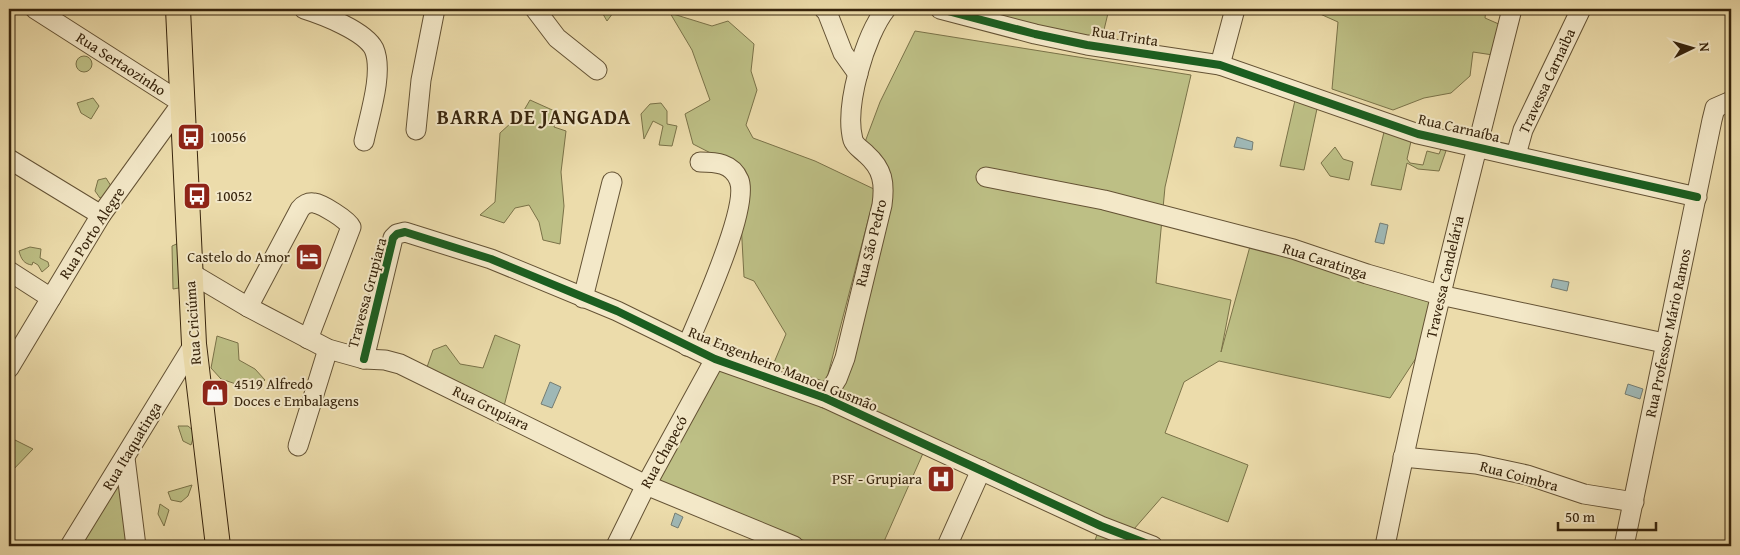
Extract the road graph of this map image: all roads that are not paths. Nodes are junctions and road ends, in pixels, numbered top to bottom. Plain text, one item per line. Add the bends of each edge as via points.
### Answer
1 (34, 9) edge
2 (178, 9) edge
3 (304, 9) edge
4 (435, 9) edge
5 (535, 9) edge
6 (824, 9) edge
7 (886, 9) edge
8 (940, 9) edge
9 (1235, 9) edge
10 (1512, 9) edge
11 (1581, 9) edge
12 (1220, 65) junction
13 (597, 70) dead end
14 (858, 74) junction
15 (1731, 101) edge
16 (182, 104) junction
17 (416, 130) dead end
18 (364, 141) dead end
19 (1476, 149) junction
20 (1516, 155) junction
21 (9, 159) edge
22 (700, 162) dead end
23 (986, 177) dead end
24 (612, 182) dead end
25 (1697, 197) junction
26 (101, 216) junction
27 (397, 234) joint
28 (9, 271) edge
29 (190, 272) junction
30 (1440, 295) junction
31 (51, 298) junction
32 (583, 298) junction
33 (248, 307) junction
34 (308, 339) junction
35 (1664, 343) junction
36 (194, 344) junction
37 (687, 346) junction
38 (328, 349) junction
39 (364, 359) junction
40 (715, 359) junction
41 (9, 368) edge
42 (825, 398) junction
43 (298, 446) dead end
44 (1403, 457) junction
45 (125, 458) junction
46 (981, 470) junction
47 (646, 484) junction
48 (1634, 502) junction
49 (70, 546) edge
50 (136, 546) edge
51 (218, 546) edge
52 (616, 546) edge
53 (794, 546) edge
54 (947, 546) edge
55 (1153, 546) edge
56 (1385, 546) edge
57 (1624, 546) edge

1 - 16 street, Rua Sertaozinho
2 - 16 main road, Rua Criciúma
3 - 18 street via 356,33 373,48 377,76
4 - 17 street via 421,80
5 - 13 street via 557,38
6 - 14 street via 843,53
7 - 14 street, Rua São Pedro via 866,47
8 - 12 street, Rua Trinta via 1087,45
9 - 12 street
10 - 19 street, Travessa Candelária
11 - 20 street, Travessa Carnaiba via 1523,130
12 - 19 street, Rua Carnaíba via 1418,134
14 - 42 street, Rua São Pedro via 852,120 853,140 882,173 884,190 845,358
15 - 25 street, Rua Professor Mário Ramos via 1715,108
16 - 26 street, Rua Porto Alegre
16 - 29 main road, Rua Criciúma
19 - 20 street, Rua Carnaíba
19 - 30 street, Travessa Candelária
20 - 25 street, Rua Carnaíba
21 - 26 street
22 - 37 street via 726,165 734,172 741,187 741,198 728,245
23 - 30 street, Rua Caratinga via 1104,200 1293,249
24 - 32 street
25 - 35 street, Rua Professor Mário Ramos
26 - 31 street, Rua Porto Alegre
27 - 32 street, Rua Engenheiro Manoel Gusmão via 405,232 460,248
27 - 39 street, Travessa Grupiara via 392,242
28 - 31 street
29 - 33 street, Rua Grupiara
29 - 36 main road, Rua Criciúma
30 - 35 street, Rua Caratinga
30 - 44 street, Travessa Candelária
31 - 41 street, Rua Porto Alegre
32 - 37 street, Rua Engenheiro Manoel Gusmão
33 - 34 street, Rua Grupiara
33 - 34 street via 300,209 315,203 346,220 351,227
34 - 38 street, Rua Grupiara
35 - 48 street, Rua Professor Mário Ramos
36 - 45 street, Rua Itaquatinga
36 - 51 main road, Rua Criciúma
37 - 40 street, Rua Engenheiro Manoel Gusmão
38 - 39 street, Rua Grupiara
38 - 43 street
39 - 47 street, Rua Grupiara via 385,360 421,373
40 - 42 street, Rua Engenheiro Manoel Gusmão
40 - 47 street, Rua Chapecó
42 - 46 street, Rua Engenheiro Manoel Gusmão
44 - 48 street, Rua Coimbra via 1476,464 1527,475 1584,494
44 - 56 street, Travessa Candelária
45 - 49 street, Rua Itaquatinga
45 - 50 street
46 - 54 street
46 - 55 street, Rua Engenheiro Manoel Gusmão via 1101,526
47 - 52 street, Rua Chapecó
47 - 53 street, Rua Grupiara
48 - 57 street, Rua Professor Mário Ramos

